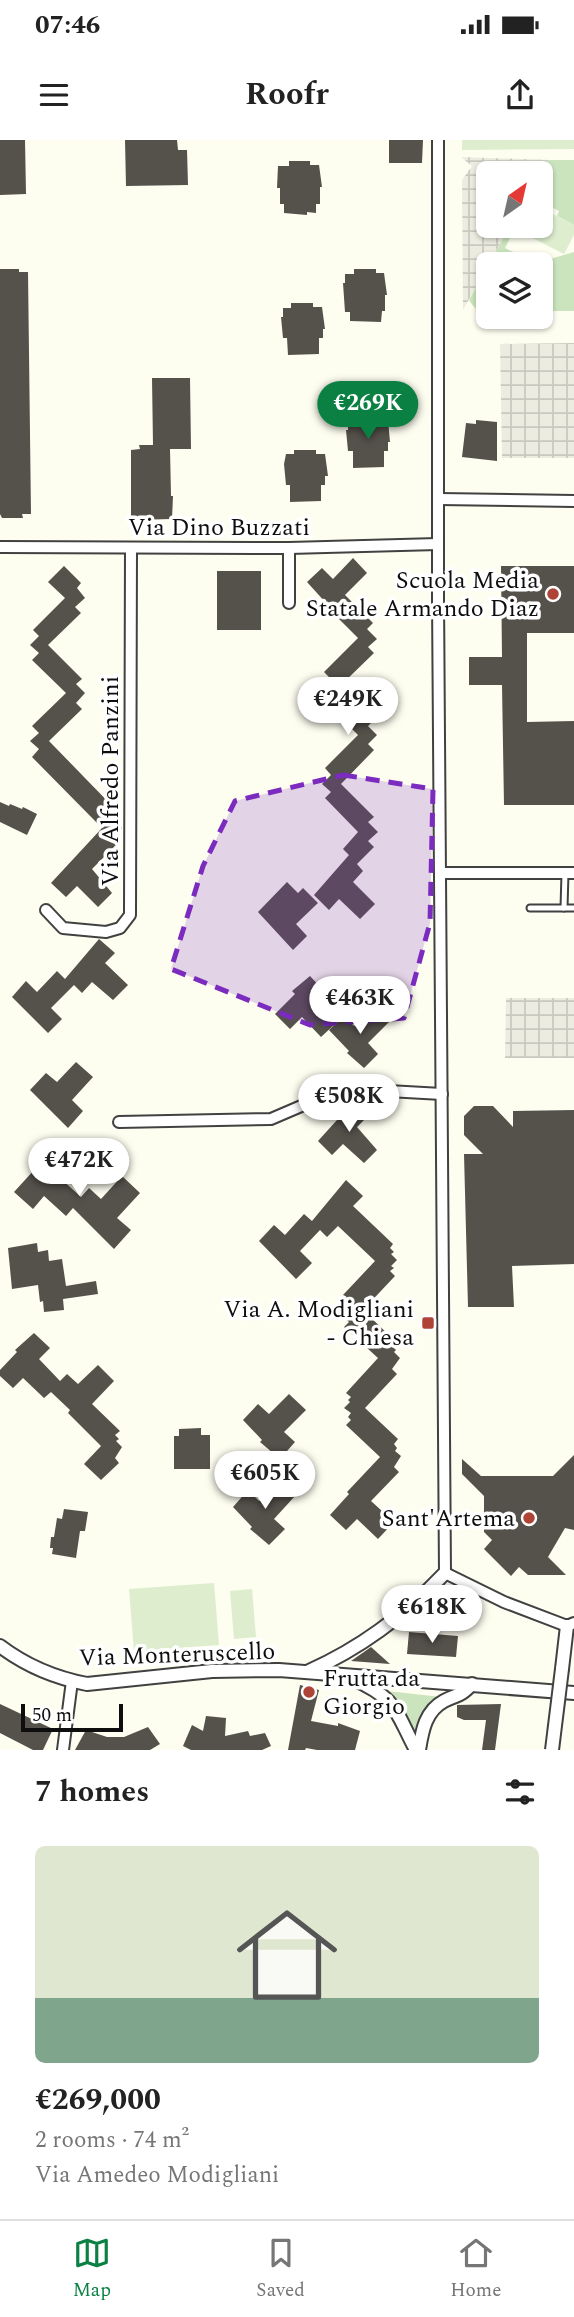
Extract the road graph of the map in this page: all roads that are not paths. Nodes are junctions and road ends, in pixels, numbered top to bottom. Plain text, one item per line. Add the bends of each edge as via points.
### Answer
1 (438, 140) edge
2 (439, 499) junction
3 (574, 501) edge
4 (438, 544) junction
5 (0, 547) edge
6 (131, 548) junction
7 (289, 548) junction
8 (289, 603) dead end
9 (440, 873) junction
10 (569, 873) edge
11 (530, 908) dead end
12 (564, 908) junction
13 (574, 908) edge
14 (46, 911) dead end
15 (442, 1094) junction
16 (118, 1122) dead end
17 (445, 1573) junction
18 (570, 1625) edge
19 (0, 1646) edge
20 (309, 1671) junction
21 (343, 1675) junction
22 (72, 1681) junction
23 (472, 1684) junction
24 (574, 1693) edge
25 (63, 1750) edge
26 (417, 1750) edge
27 (552, 1750) edge

1 - 2 street
2 - 3 street
2 - 4 street
4 - 7 street, Via Dino Buzzati
4 - 9 street
5 - 6 street, Via Dino Buzzati
6 - 7 street, Via Dino Buzzati
6 - 14 street, Via Alfredo Panzini via 130,915 120,928 106,932 63,928
7 - 8 street
9 - 10 street
9 - 15 street
10 - 12 lane
11 - 12 lane
12 - 13 lane
15 - 16 street via 352,1089 271,1119
15 - 17 street
17 - 18 street via 504,1602
17 - 20 street via 394,1621
18 - 27 street, bridge
19 - 22 street, Via Monteruscello via 20,1661
20 - 21 street, Via Monteruscello
20 - 22 street, Via Monteruscello via 212,1671 87,1684
21 - 23 street, Via Monteruscello
21 - 26 street via 384,1696
22 - 25 street
23 - 24 street, Via Monteruscello
23 - 26 street via 460,1697 443,1702 430,1713

